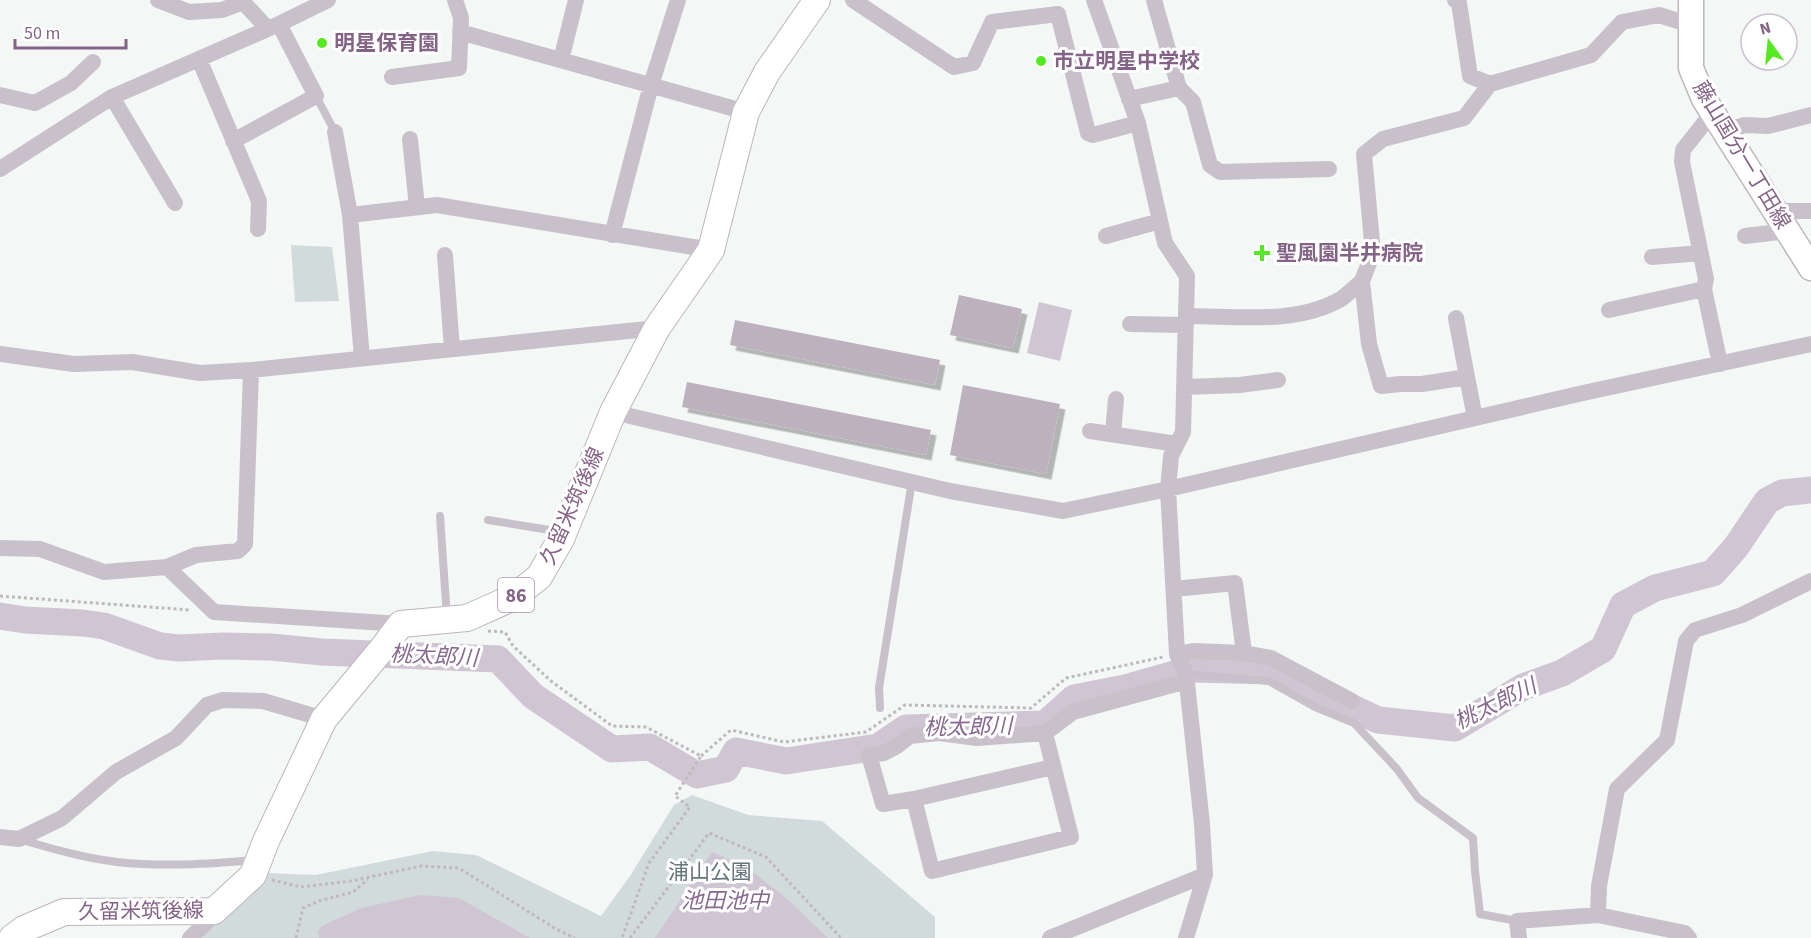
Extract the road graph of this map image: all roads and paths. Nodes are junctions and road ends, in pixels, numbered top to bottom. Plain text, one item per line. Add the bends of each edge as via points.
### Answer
1 (158, 0) edge
2 (328, 0) edge
3 (455, 0) edge
4 (576, 0) edge
5 (678, 0) edge
6 (818, 0) edge
7 (853, 0) edge
8 (1094, 0) edge
9 (1154, 0) edge
10 (1455, 0) edge
11 (1690, 0) edge
12 (244, 1) edge
13 (274, 26) junction
14 (1691, 26) junction
15 (460, 32) junction
16 (199, 59) junction
17 (561, 60) junction
18 (93, 62) dead end
19 (392, 77) dead end
20 (1490, 84) junction
21 (651, 85) junction
22 (1179, 88) junction
23 (0, 95) edge
24 (316, 96) junction
25 (112, 97) junction
26 (1129, 99) junction
27 (746, 112) junction
28 (1811, 115) edge
29 (1718, 122) junction
30 (1138, 123) junction
31 (335, 132) joint
32 (410, 139) dead end
33 (233, 141) junction
34 (0, 169) edge
35 (1329, 169) dead end
36 (175, 203) dead end
37 (417, 207) junction
38 (1811, 211) edge
39 (350, 215) junction
40 (1160, 221) junction
41 (1781, 221) junction
42 (258, 229) dead end
43 (612, 235) junction
44 (1106, 236) dead end
45 (1745, 236) dead end
46 (711, 250) junction
47 (1701, 253) junction
48 (445, 255) dead end
49 (1652, 257) dead end
50 (1811, 268) edge
51 (1362, 281) junction
52 (1704, 289) junction
53 (1609, 310) dead end
54 (1456, 318) dead end
55 (1186, 320) junction
56 (1130, 324) dead end
57 (657, 328) junction
58 (1811, 344) edge
59 (452, 349) junction
60 (0, 354) edge
61 (362, 358) junction
62 (1720, 364) junction
63 (250, 370) junction
64 (1467, 377) junction
65 (1278, 380) dead end
66 (1185, 387) junction
67 (1116, 399) dead end
68 (613, 412) junction
69 (1475, 418) junction
70 (1090, 431) dead end
71 (1113, 434) junction
72 (1177, 444) junction
73 (912, 482) junction
74 (1168, 489) junction
75 (440, 516) dead end
76 (488, 520) dead end
77 (564, 532) junction
78 (0, 548) edge
79 (167, 567) junction
80 (1811, 581) edge
81 (1174, 589) junction
82 (0, 596) edge
83 (214, 612) junction
84 (447, 620) junction
85 (400, 624) junction
86 (482, 630) dead end
87 (1244, 653) junction
88 (1177, 654) junction
89 (1187, 677) junction
90 (1352, 701) dead end
91 (880, 708) dead end
92 (324, 719) junction
93 (1045, 733) junction
94 (701, 756) junction
95 (1053, 766) junction
96 (914, 799) junction
97 (0, 837) edge
98 (19, 839) junction
99 (256, 867) junction
100 (1205, 875) junction
101 (370, 877) junction
102 (214, 911) junction
103 (1598, 915) junction
104 (1517, 921) junction
105 (12, 938) edge
106 (190, 938) edge
107 (296, 938) edge
108 (575, 938) edge
109 (622, 938) edge
110 (630, 938) edge
111 (841, 938) edge
112 (1050, 938) edge
113 (1186, 938) edge
114 (1519, 938) edge
115 (1689, 938) edge

1 - 12 street via 189,12 222,10
2 - 13 street
3 - 15 street via 461,18
4 - 17 street
5 - 21 street
6 - 27 main road, 久留米筑後線 / 86 via 767,72
7 - 30 street via 954,67 973,63 992,22 1058,14 1088,133 1094,135
8 - 26 street
9 - 22 street
10 - 20 street via 1459,3 1470,76
11 - 14 main road, 藤山国分一丁田線
12 - 13 street
13 - 16 street
13 - 24 street
14 - 20 street via 1659,15 1622,22 1591,55
14 - 29 main road, 藤山国分一丁田線 via 1691,69
15 - 17 street
15 - 19 street via 459,68
16 - 25 street
16 - 33 street
17 - 21 street
18 - 23 street via 71,83 35,103
20 - 51 street via 1464,118 1383,139 1364,154 1373,253
21 - 27 street
21 - 43 street
22 - 26 street
22 - 35 street via 1193,102 1210,165 1220,172
24 - 31 lane
24 - 33 street
25 - 34 street
25 - 36 street
26 - 30 street
27 - 46 main road, 久留米筑後線 / 86
28 - 29 street via 1768,126
29 - 41 main road, 藤山国分一丁田線
29 - 47 street via 1683,150 1682,162
30 - 40 street
31 - 39 street
32 - 37 street
33 - 42 street via 259,201
37 - 39 street
37 - 43 street via 437,205
38 - 41 street
39 - 61 street
40 - 44 street
40 - 55 street via 1165,243 1188,276
41 - 45 street
41 - 50 main road, 藤山国分一丁田線
43 - 46 street
46 - 57 main road, 久留米筑後線 / 86
47 - 49 street
47 - 52 street
48 - 59 street
51 - 55 street via 1328,306 1287,317
51 - 64 street via 1369,344 1381,386
52 - 53 street
52 - 62 street
54 - 64 street
55 - 56 street
55 - 66 street
57 - 59 street
57 - 68 main road, 久留米筑後線 / 86
58 - 62 street
59 - 61 street
60 - 63 street via 74,364 132,362 200,374
61 - 63 street
62 - 69 street
63 - 79 street via 245,544 238,551 195,555
64 - 69 street
65 - 66 street
66 - 72 street via 1183,432
67 - 71 street
68 - 73 street
68 - 77 main road, 久留米筑後線 / 86
69 - 74 street
70 - 71 street
71 - 72 street
72 - 74 street via 1171,456
73 - 74 street via 1063,511
73 - 91 lane via 879,688
74 - 81 street
75 - 84 lane
76 - 77 lane
77 - 84 main road, 久留米筑後線 / 86 via 539,577 512,598 466,618
78 - 79 street via 40,549 104,572
79 - 83 street
80 - 103 street via 1742,615 1695,630 1686,641 1667,740 1617,789 1599,886
81 - 87 street via 1235,583
81 - 88 street
82 - 83 path
83 - 85 street
84 - 85 main road, 久留米筑後線 / 86
85 - 92 main road, 久留米筑後線
86 - 94 path via 505,632 513,645 551,681 612,726 646,727
87 - 88 street
87 - 90 street via 1271,658
88 - 89 street
88 - 94 path via 1066,678 1031,708 905,705 866,732 784,742 731,730
89 - 93 street via 1073,712
89 - 100 street
89 - 104 lane via 1269,681 1354,723 1397,768 1418,798 1473,838 1480,914
92 - 98 street via 263,701 223,700 207,705 176,738 116,772 62,818
92 - 99 main road, 久留米筑後線
93 - 95 street
93 - 96 street via 977,738 910,736 884,753 869,755 883,804
94 - 109 path via 675,796 690,807 649,863
95 - 96 street
95 - 96 street via 1071,837 932,871
97 - 98 street
98 - 99 lane via 117,862
99 - 101 path via 301,887
99 - 102 main road, 久留米筑後線
100 - 112 street
100 - 113 street
101 - 107 path via 353,892 303,908
101 - 108 path via 421,866 459,868
102 - 105 main road, 久留米筑後線 via 64,912
102 - 106 street
103 - 104 street
103 - 115 street via 1685,933
104 - 114 street
110 - 111 path via 709,833 766,857

